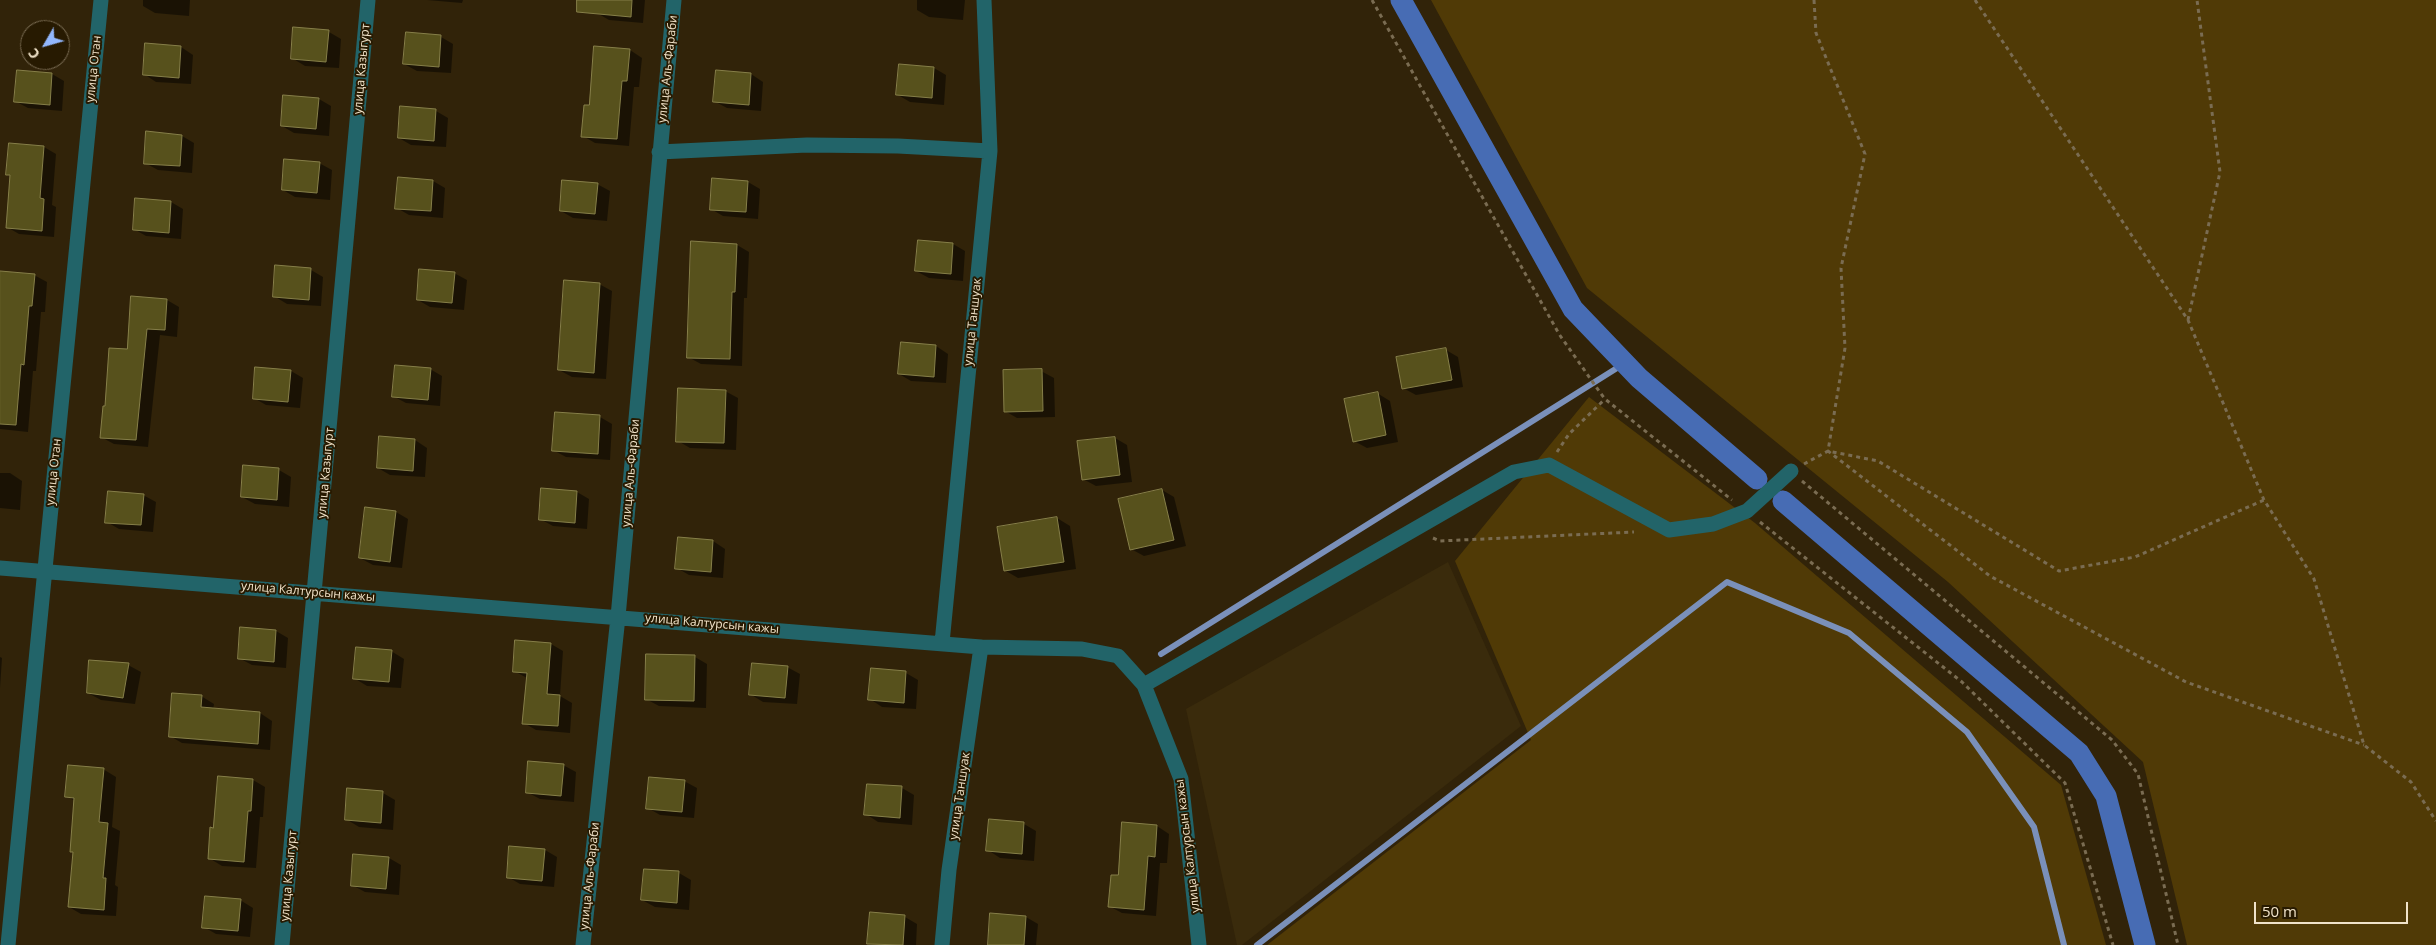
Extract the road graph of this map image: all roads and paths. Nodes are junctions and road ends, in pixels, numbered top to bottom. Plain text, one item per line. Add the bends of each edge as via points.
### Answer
1 (101, 0) edge
2 (368, 0) edge
3 (674, 0) edge
4 (984, 0) edge
5 (1372, 0) edge
6 (1814, 0) edge
7 (1975, 0) edge
8 (2197, 0) edge
9 (990, 151) junction
10 (659, 152) junction
11 (2188, 320) junction
12 (1605, 399) junction
13 (1828, 451) junction
14 (1549, 465) junction
15 (1791, 471) junction
16 (2264, 500) junction
17 (1746, 511) junction
18 (1414, 530) junction
19 (1639, 531) dead end
20 (0, 568) edge
21 (44, 571) junction
22 (316, 593) junction
23 (618, 617) junction
24 (942, 642) junction
25 (981, 647) junction
26 (1144, 685) junction
27 (2364, 745) junction
28 (2436, 821) edge
29 (8, 945) edge
30 (282, 945) edge
31 (583, 945) edge
32 (942, 945) edge
33 (1199, 945) edge
34 (2113, 945) edge
35 (2178, 945) edge

1 - 21 street, улица Отан
2 - 22 street, улица Казыгурт
3 - 10 street, улица Аль-Фараби
4 - 9 street, улица Таншуак
5 - 12 path via 1559,334
6 - 13 path via 1816,32 1865,154 1841,268 1845,348
7 - 11 path
8 - 11 path via 2220,172
9 - 10 street via 807,145
9 - 24 street, улица Таншуак
10 - 23 street, улица Аль-Фараби
11 - 16 path
12 - 14 path via 1569,434
12 - 17 path
13 - 15 path
13 - 16 path via 1878,461 2059,571 2135,557
13 - 27 path via 1990,576 2186,682
14 - 17 street via 1669,530 1712,524
14 - 18 street via 1514,472
15 - 17 street
15 - 35 path via 2112,740 2138,774
16 - 27 path via 2314,579
17 - 34 path via 1962,682 2064,783
18 - 19 path via 1440,541
18 - 26 street
20 - 21 street, улица Калтурсын кажы
21 - 22 street, улица Калтурсын кажы
21 - 29 street, улица Отан
22 - 23 street, улица Калтурсын кажы
22 - 30 street, улица Казыгурт
23 - 24 street, улица Калтурсын кажы
23 - 31 street, улица Аль-Фараби
24 - 25 street, улица Калтурсын кажы
25 - 26 street, улица Калтурсын кажы via 1082,648 1118,656
25 - 32 street, улица Таншуак via 949,870
26 - 33 street, улица Калтурсын кажы via 1181,779
27 - 28 path via 2411,782

